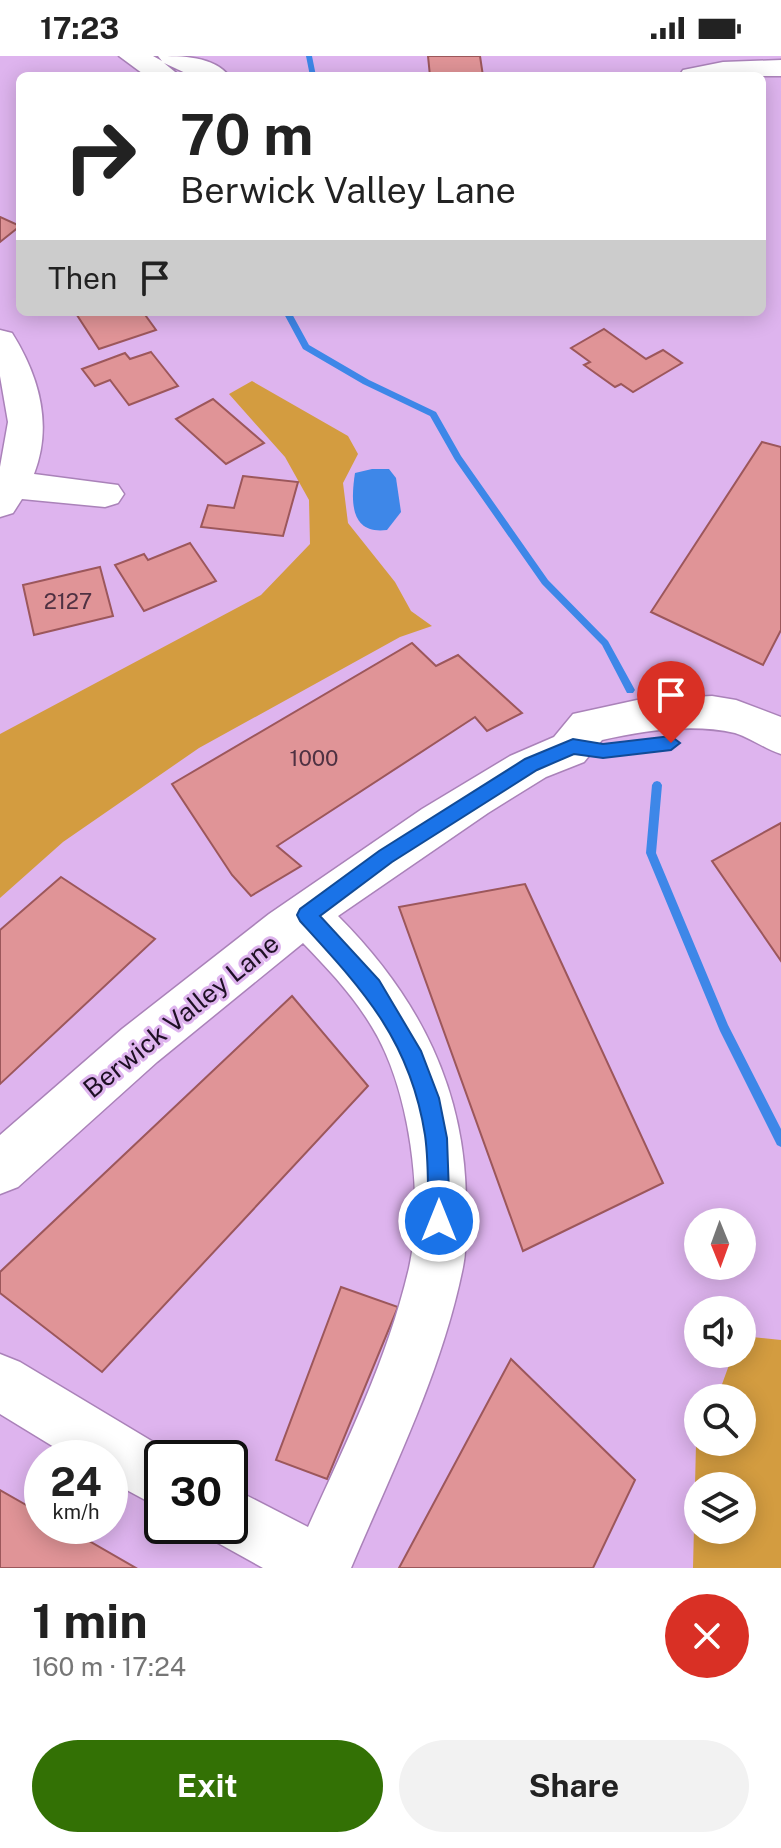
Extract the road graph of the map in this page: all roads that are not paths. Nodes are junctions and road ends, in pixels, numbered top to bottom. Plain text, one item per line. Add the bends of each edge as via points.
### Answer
1 (133, 56) edge
2 (172, 56) edge
3 (719, 63) edge
4 (781, 68) edge
5 (159, 72) edge
6 (206, 72) edge
7 (701, 72) edge
8 (0, 341) edge
9 (7, 494) edge
10 (105, 494) dead end
11 (781, 737) edge
12 (781, 744) edge
13 (573, 747) junction
14 (306, 915) junction
15 (0, 1169) edge
16 (0, 1382) edge
17 (144, 1469) edge
18 (248, 1527) edge

1 - 5 street
2 - 6 street
3 - 4 street
3 - 7 street
8 - 9 street via 20,376 26,406 26,431
9 - 10 street
11 - 13 street, Berwick Valley Lane via 745,718 688,712 588,726
12 - 13 street, Berwick Valley Lane via 694,741 603,751
13 - 14 street, Berwick Valley Lane via 531,765 458,809
14 - 15 street, Berwick Valley Lane via 163,1027
14 - 18 street via 372,986 415,1062 436,1138 441,1200 437,1265 374,1444 321,1567
16 - 17 street

